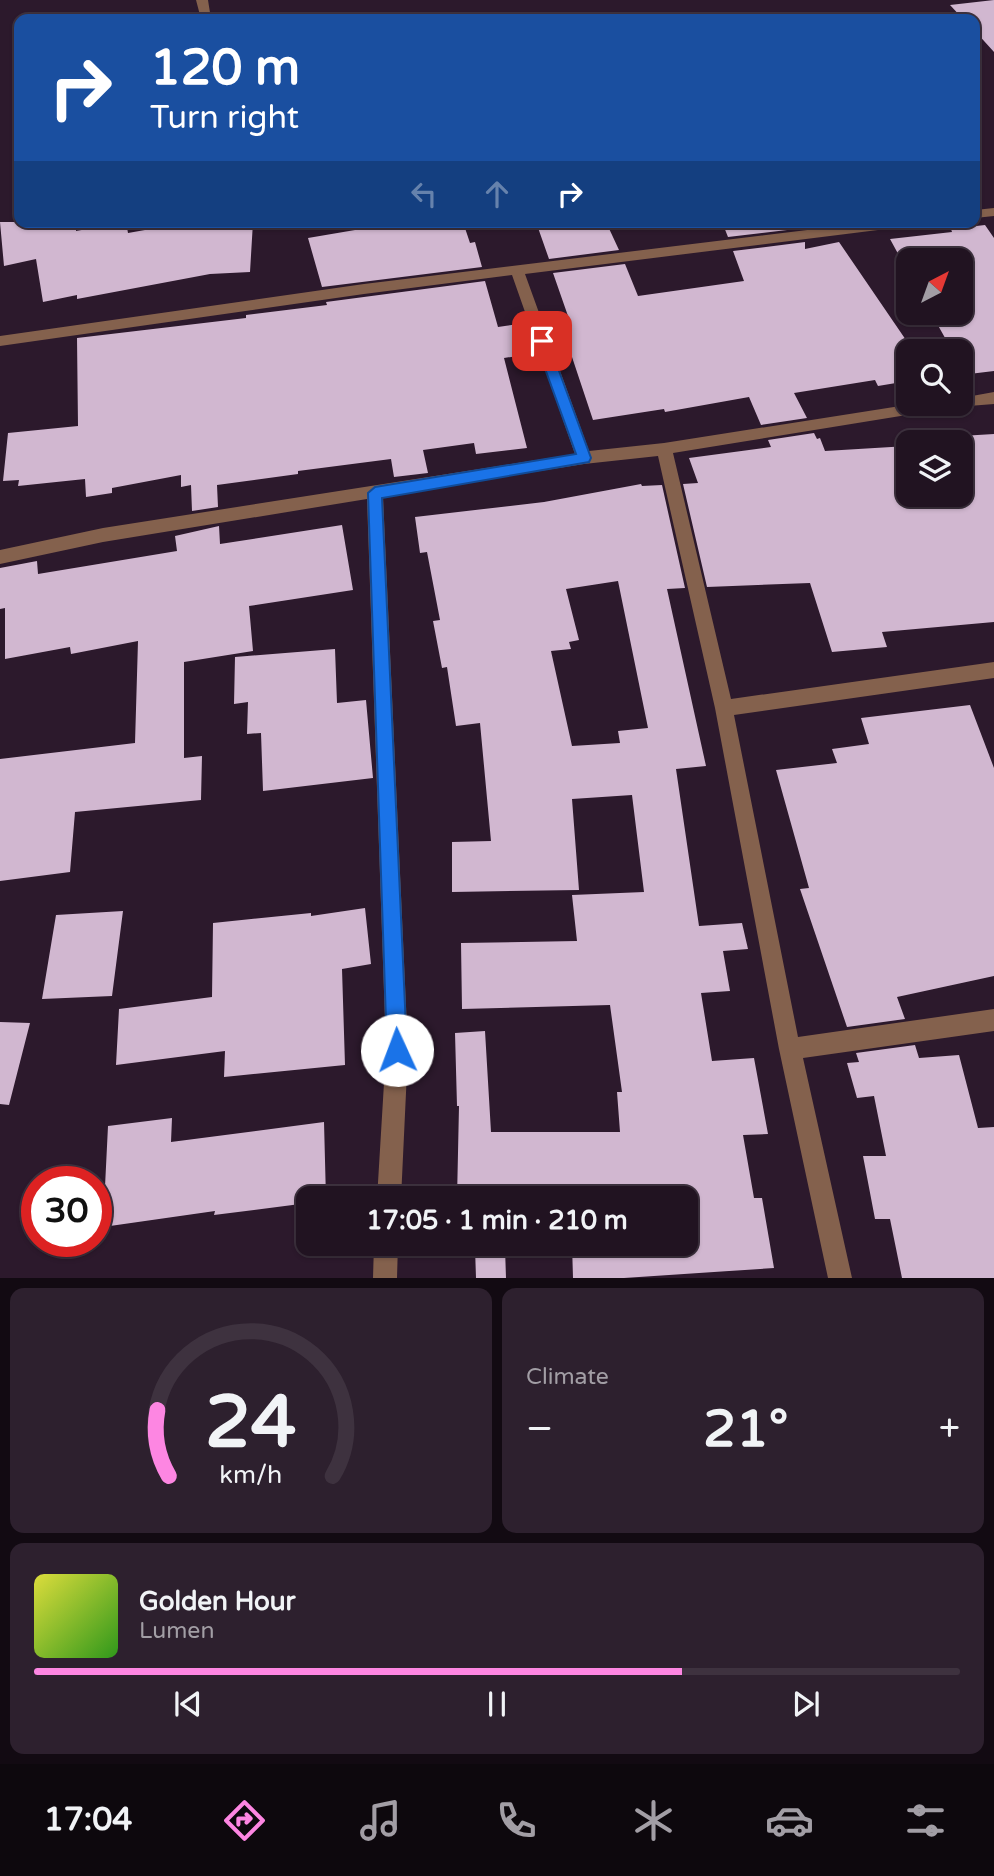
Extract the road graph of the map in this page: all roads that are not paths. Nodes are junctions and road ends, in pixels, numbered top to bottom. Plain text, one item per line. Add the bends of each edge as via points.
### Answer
1 (862, 228) edge
2 (517, 271) junction
3 (0, 341) edge
4 (994, 397) edge
5 (973, 400) edge
6 (896, 412) edge
7 (664, 449) junction
8 (584, 458) junction
9 (375, 493) junction
10 (0, 557) edge
11 (994, 670) edge
12 (723, 708) junction
13 (994, 1020) edge
14 (790, 1049) junction
15 (390, 1186) edge
16 (386, 1256) edge
17 (385, 1278) edge
18 (840, 1278) edge

1 - 2 street
2 - 3 street
2 - 8 street
4 - 5 street
6 - 7 street
7 - 8 street
7 - 12 street
8 - 9 street
9 - 10 street via 103,535
9 - 15 street via 397,1050
11 - 12 street
12 - 14 street
13 - 14 street
14 - 18 street
16 - 17 street

